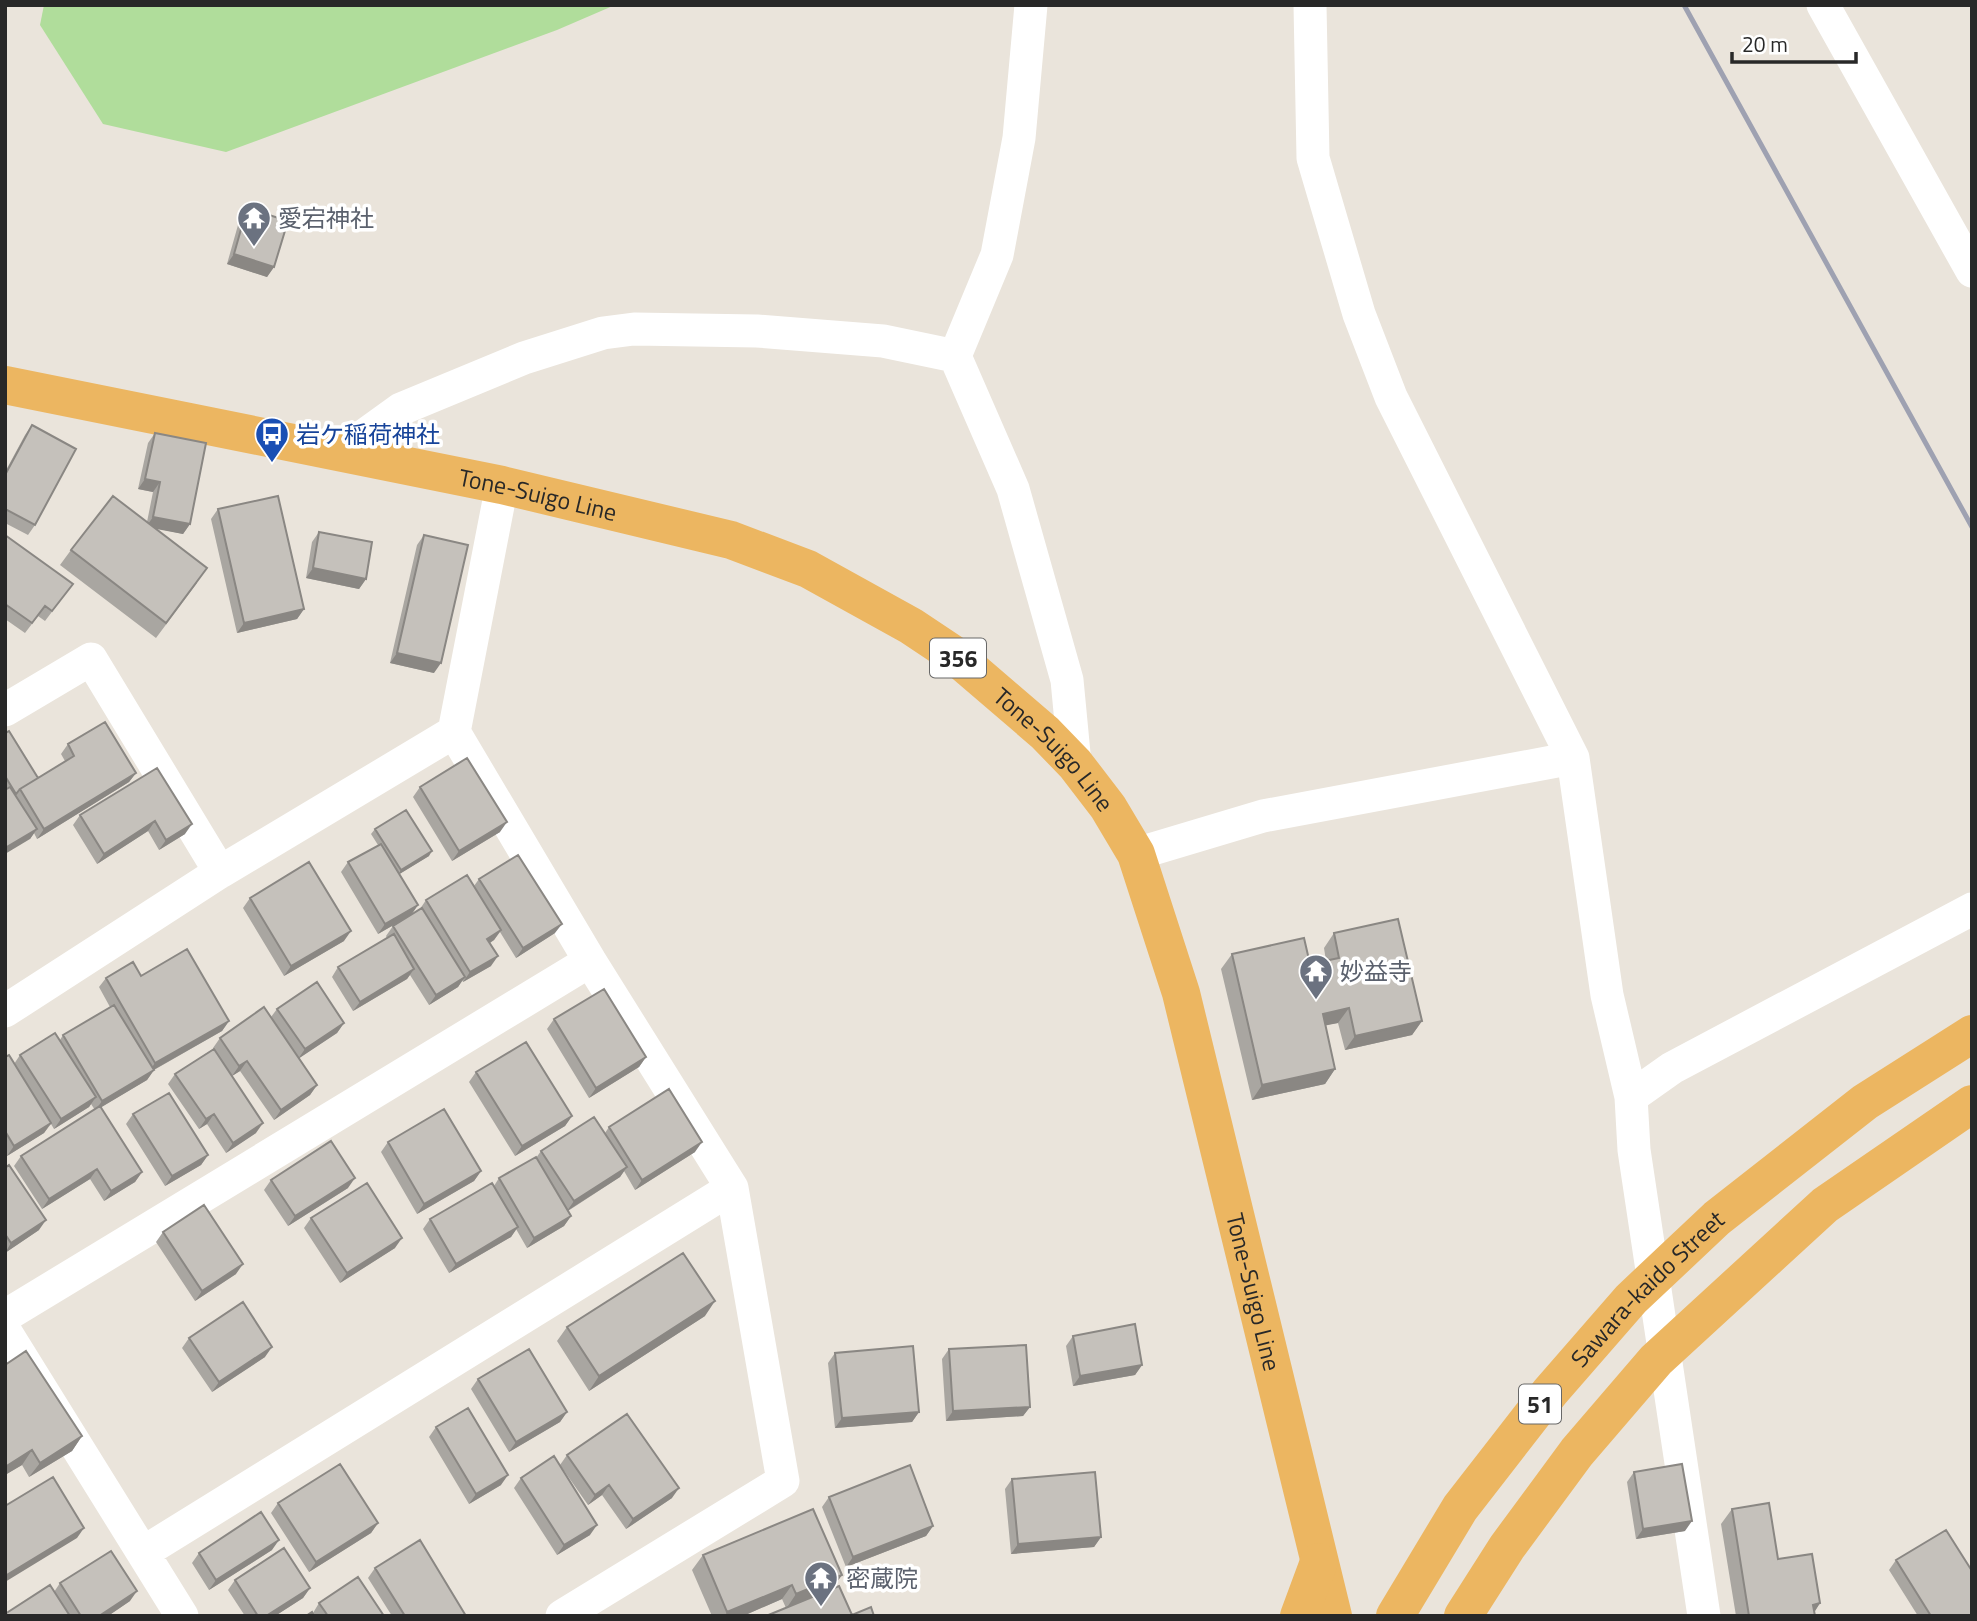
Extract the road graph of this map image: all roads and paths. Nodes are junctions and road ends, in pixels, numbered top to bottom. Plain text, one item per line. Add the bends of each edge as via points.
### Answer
1 (1031, 5) edge
2 (1310, 5) edge
3 (1823, 5) edge
4 (1972, 271) edge
5 (956, 356) junction
6 (5, 386) edge
7 (340, 453) junction
8 (502, 485) junction
9 (5, 710) edge
10 (454, 732) junction
11 (1573, 758) junction
12 (1075, 764) junction
13 (1136, 855) junction
14 (220, 872) junction
15 (1972, 909) edge
16 (590, 961) junction
17 (5, 1011) edge
18 (1972, 1034) edge
19 (1631, 1097) junction
20 (1972, 1104) edge
21 (732, 1188) junction
22 (5, 1316) edge
23 (5, 1331) edge
24 (144, 1552) junction
25 (1319, 1562) junction
26 (182, 1616) edge
27 (562, 1616) edge
28 (1299, 1616) edge
29 (1333, 1616) edge
30 (1395, 1616) edge
31 (1463, 1616) edge
32 (1704, 1616) edge

1 - 5 street via 1019,138 997,255
2 - 11 street via 1313,158 1359,314 1391,397
3 - 4 street
5 - 7 street via 883,341 757,331 603,333 524,358 401,409
5 - 12 street via 1013,489 1067,680
6 - 7 highway, Tone-Suigo Line / 356
7 - 8 highway, Tone-Suigo Line / 356
8 - 10 street
8 - 12 highway, Tone-Suigo Line / 356 via 731,540 808,569 953,654
9 - 14 street via 90,659
10 - 14 street
10 - 16 street
11 - 13 street via 1263,816
11 - 19 street via 1607,995
12 - 13 highway, Tone-Suigo Line / 356
13 - 25 highway, Tone-Suigo Line / 356 via 1181,993
14 - 17 street
15 - 19 street via 1672,1068
16 - 21 street
16 - 22 street
18 - 30 highway, Sawara-kaido Street / 51 via 1865,1101 1717,1218 1631,1299 1550,1392 1460,1508
19 - 32 street via 1636,1163
20 - 31 highway, 51 via 1825,1205 1656,1360 1577,1452 1507,1546
21 - 24 street
21 - 27 street via 783,1481
23 - 24 street
24 - 26 street
25 - 28 highway
25 - 29 highway, Tone-Suigo Line / 356

